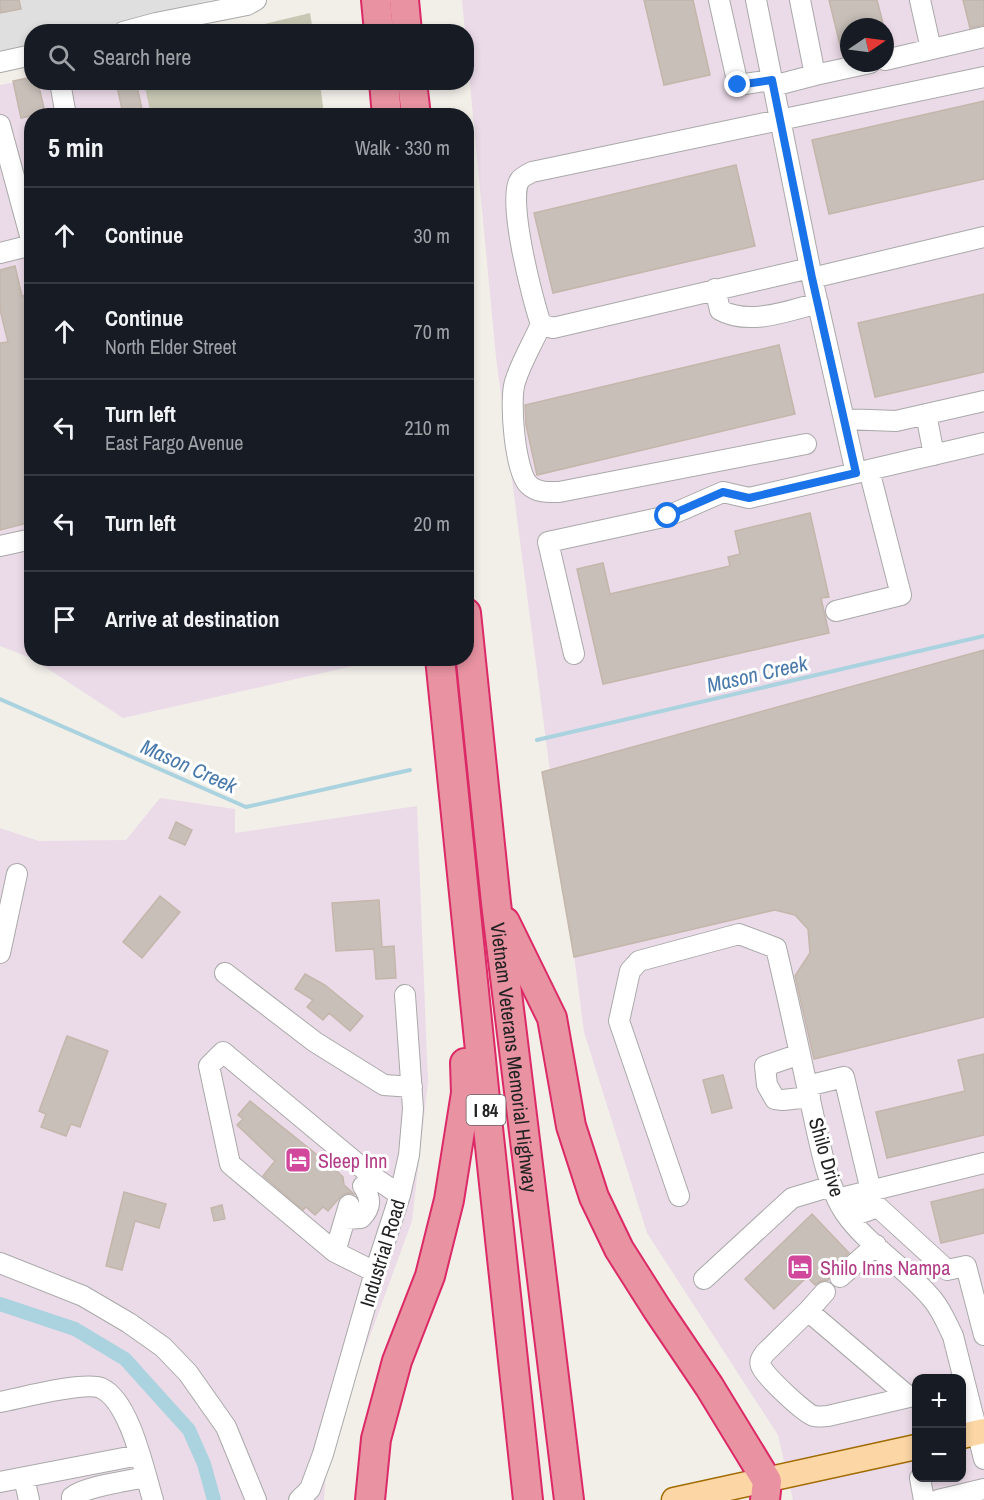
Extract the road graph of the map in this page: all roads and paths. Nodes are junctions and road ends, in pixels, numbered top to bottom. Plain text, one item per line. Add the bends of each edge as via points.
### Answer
1 (256, 0) edge
2 (376, 0) edge
3 (404, 0) edge
4 (718, 0) edge
5 (756, 0) edge
6 (800, 0) edge
7 (920, 0) edge
8 (160, 24) edge
9 (378, 24) edge
10 (406, 24) edge
11 (984, 37) edge
12 (931, 49) junction
13 (24, 57) edge
14 (894, 58) edge
15 (0, 62) edge
16 (840, 70) edge
17 (815, 75) junction
18 (984, 77) edge
19 (772, 83) junction
20 (61, 90) edge
21 (385, 90) edge
22 (413, 90) edge
23 (65, 108) edge
24 (386, 108) edge
25 (415, 108) edge
26 (780, 121) junction
27 (0, 125) edge
28 (24, 214) edge
29 (984, 237) edge
30 (24, 246) edge
31 (0, 253) edge
32 (811, 273) junction
33 (716, 290) junction
34 (818, 303) junction
35 (542, 324) junction
36 (984, 401) edge
37 (926, 414) junction
38 (844, 419) junction
39 (984, 443) edge
40 (806, 444) dead end
41 (934, 455) junction
42 (716, 462) junction
43 (863, 472) junction
44 (723, 492) junction
45 (24, 541) edge
46 (0, 546) edge
47 (836, 611) dead end
48 (573, 654) dead end
49 (441, 666) edge
50 (471, 666) edge
51 (446, 720) junction
52 (17, 873) dead end
53 (6, 891) edge
54 (496, 903) junction
55 (0, 953) edge
56 (225, 973) dead end
57 (405, 995) dead end
58 (800, 1054) junction
59 (412, 1087) junction
60 (808, 1091) junction
61 (984, 1163) edge
62 (870, 1191) junction
63 (834, 1192) junction
64 (400, 1195) junction
65 (357, 1196) junction
66 (679, 1196) dead end
67 (849, 1217) junction
68 (876, 1245) junction
69 (335, 1252) junction
70 (931, 1256) junction
71 (0, 1263) edge
72 (375, 1272) junction
73 (910, 1276) junction
74 (840, 1277) dead end
75 (705, 1279) dead end
76 (825, 1292) dead end
77 (808, 1311) junction
78 (984, 1335) edge
79 (971, 1383) edge
80 (912, 1395) edge
81 (912, 1396) edge
82 (0, 1402) edge
83 (974, 1433) edge
84 (912, 1451) edge
85 (139, 1455) junction
86 (984, 1459) edge
87 (57, 1471) junction
88 (146, 1477) junction
89 (24, 1478) junction
90 (0, 1482) edge
91 (921, 1482) edge
92 (984, 1489) edge
93 (766, 1491) edge
94 (961, 1497) edge
95 (28, 1500) edge
96 (63, 1500) edge
97 (72, 1500) edge
98 (153, 1500) edge
99 (256, 1500) edge
100 (299, 1500) edge
101 (370, 1500) edge
102 (528, 1500) edge
103 (569, 1500) edge
104 (674, 1500) edge
105 (924, 1500) edge
106 (938, 1500) edge

1 - 8 street
2 - 9 highway
3 - 10 highway
4 - 19 street via 738,85
5 - 19 street
6 - 17 street
7 - 12 street
11 - 12 street
12 - 14 street
13 - 15 street
16 - 17 street
17 - 19 street
18 - 26 street
19 - 26 street
20 - 23 street
21 - 24 highway
22 - 25 highway
26 - 32 street
26 - 35 street via 532,172 520,179 516,188 517,220 534,306
27 - 28 street
29 - 32 street
30 - 31 street
32 - 33 street
32 - 34 street
33 - 34 street via 720,310 738,317 777,314
33 - 35 street via 553,328
34 - 38 street
35 - 42 street via 514,384 514,441 520,472 528,485 538,491 559,492
36 - 37 street
37 - 38 street via 896,421
37 - 41 street
38 - 43 street
39 - 41 street
40 - 42 street
41 - 43 street
42 - 44 street
43 - 44 street via 749,498
43 - 47 street via 901,595
44 - 48 street via 668,516 548,542
45 - 46 street
49 - 51 highway, Vietnam Veterans Memorial Highway / I 84
50 - 54 highway, Vietnam Veterans Memorial Highway / I 84
51 - 101 highway via 466,1093 449,1200 433,1265 397,1361 376,1439
51 - 102 highway, Vietnam Veterans Memorial Highway / I 84
52 - 53 street
53 - 55 street
54 - 93 highway via 552,1018 571,1126 594,1197 632,1269 708,1386
54 - 103 highway, Vietnam Veterans Memorial Highway / I 84
56 - 59 street via 315,1042 384,1085
57 - 59 street, Industrial Road
58 - 60 street, Shilo Drive
58 - 60 street via 765,1066 767,1085 775,1099 783,1101
58 - 66 street, Shilo Drive via 776,948 739,934 639,961 630,971 620,1021
59 - 64 street, Industrial Road via 409,1155
60 - 62 street via 844,1077
60 - 63 street, Shilo Drive
61 - 62 street
62 - 63 street
63 - 67 street, Shilo Drive
63 - 75 street via 792,1198
64 - 65 street
64 - 72 street, Industrial Road
65 - 69 street
65 - 69 street via 223,1052 209,1066 230,1164
67 - 68 street, Shilo Drive
67 - 70 street via 878,1207
68 - 73 street, Shilo Drive
68 - 74 street
69 - 72 street
70 - 73 street
70 - 78 street via 946,1270 966,1266
71 - 99 street via 83,1296 163,1347 188,1373 226,1427
72 - 100 street, Industrial Road via 323,1454 310,1489
73 - 79 street, Shilo Drive via 944,1318
76 - 77 street
77 - 80 street
77 - 81 street via 761,1360 761,1366 794,1402 809,1414 821,1417
79 - 83 street, Shilo Drive
82 - 85 street via 85,1386 101,1388 115,1398 125,1414
83 - 86 street, Shilo Drive
84 - 93 main road
85 - 87 street
85 - 88 street
87 - 89 street
87 - 96 street
88 - 97 street via 76,1494
88 - 98 street
89 - 90 street
89 - 95 street
91 - 105 street
92 - 94 street
93 - 104 main road
94 - 106 street

